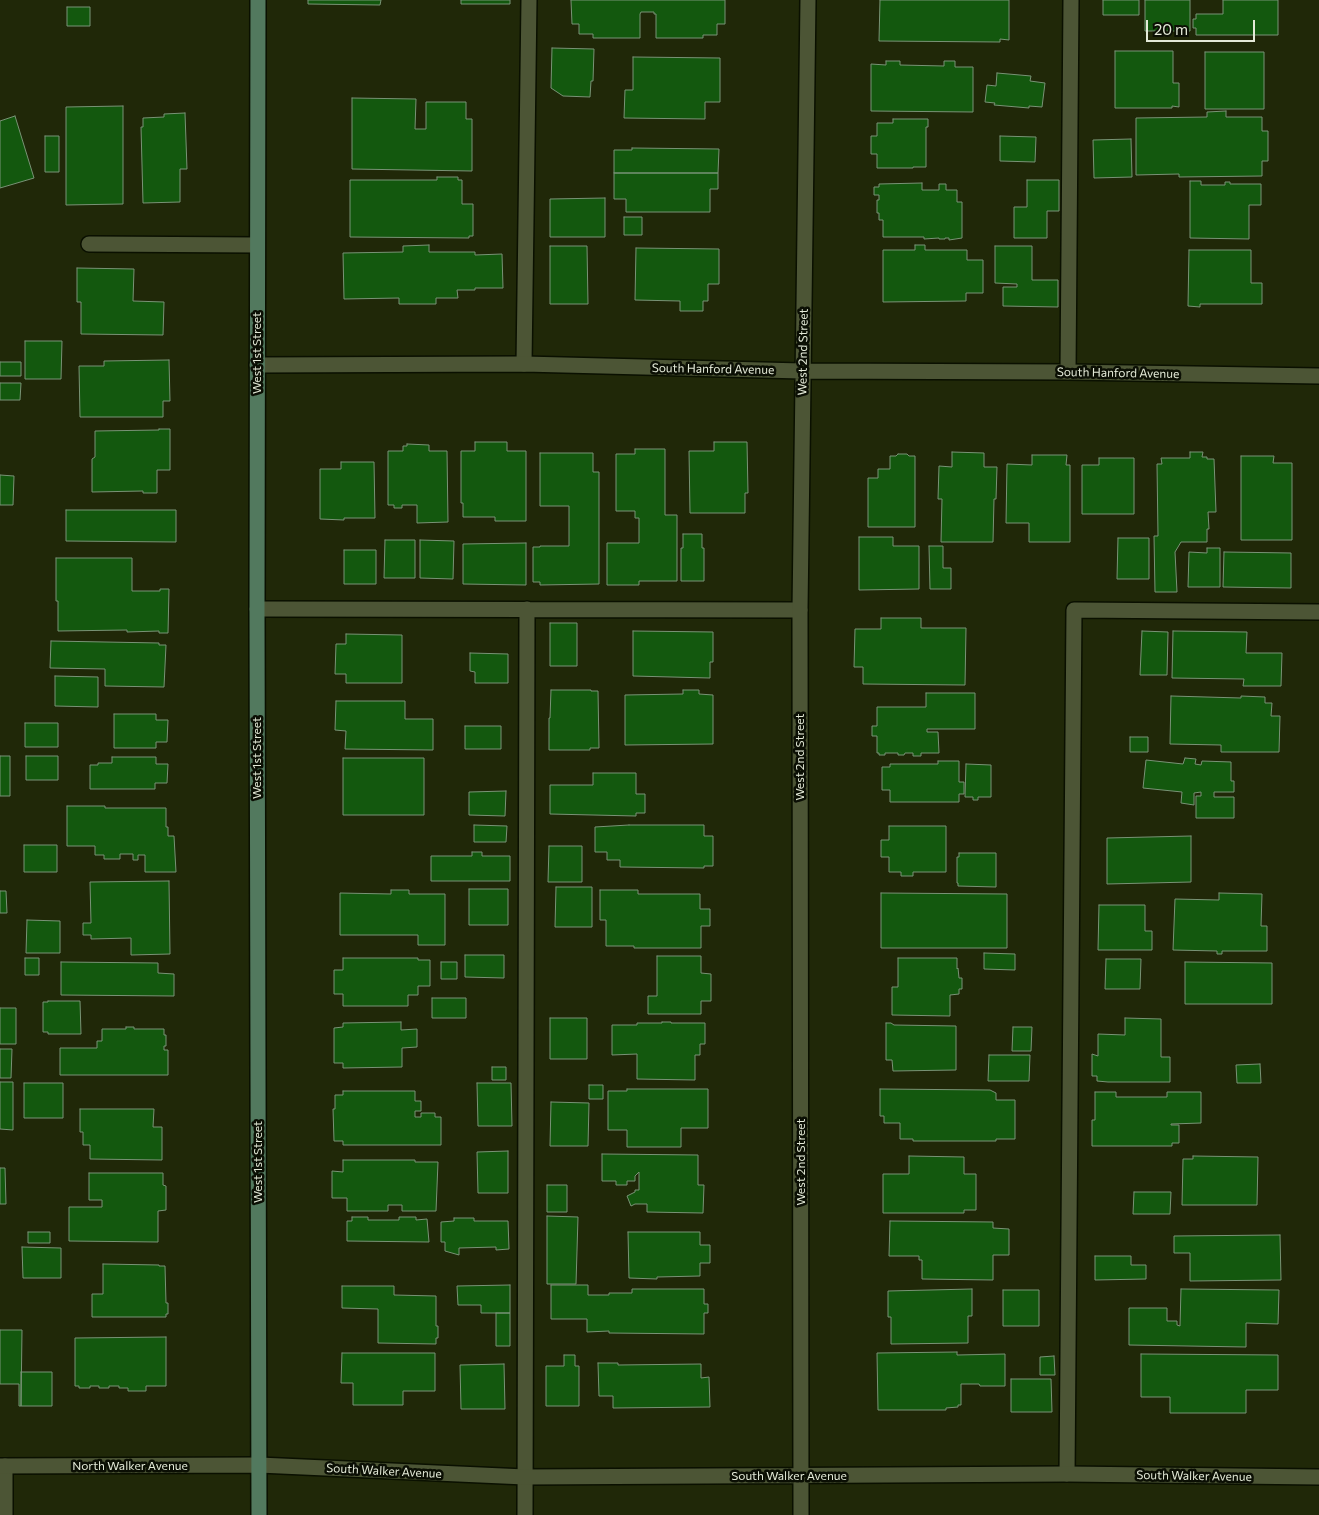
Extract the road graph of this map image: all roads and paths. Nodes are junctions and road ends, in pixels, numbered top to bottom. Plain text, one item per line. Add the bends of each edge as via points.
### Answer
1 (258, 0) edge
2 (529, 0) edge
3 (808, 0) edge
4 (1071, 0) edge
5 (88, 244) dead end
6 (257, 245) junction
7 (524, 364) junction
8 (257, 365) junction
9 (802, 371) junction
10 (1068, 372) junction
11 (1319, 376) edge
12 (257, 609) junction
13 (527, 609) junction
14 (800, 610) junction
15 (1319, 612) edge
16 (259, 1465) junction
17 (2, 1466) edge
18 (1066, 1474) junction
19 (801, 1476) junction
20 (525, 1477) junction
21 (1319, 1477) edge
22 (5, 1515) edge
23 (259, 1515) edge
24 (525, 1515) edge
25 (800, 1515) edge

1 - 6 street, West 1st Street
2 - 7 street
3 - 9 street, West 2nd Street
4 - 10 street
5 - 6 street
6 - 8 street, West 1st Street
7 - 8 street, South Hanford Avenue
7 - 9 street, South Hanford Avenue
8 - 12 street, West 1st Street
9 - 10 street, South Hanford Avenue
9 - 14 street, West 2nd Street
10 - 11 street, South Hanford Avenue
12 - 13 street
12 - 16 street, West 1st Street
13 - 14 street
13 - 20 street
14 - 19 street, West 2nd Street
15 - 18 street via 1074,610
16 - 17 street, North Walker Avenue
16 - 20 street, South Walker Avenue
16 - 23 street, West 1st Street
17 - 22 street
18 - 19 street, South Walker Avenue
18 - 21 street, South Walker Avenue
19 - 20 street, South Walker Avenue
19 - 25 street, West 2nd Street
20 - 24 street

